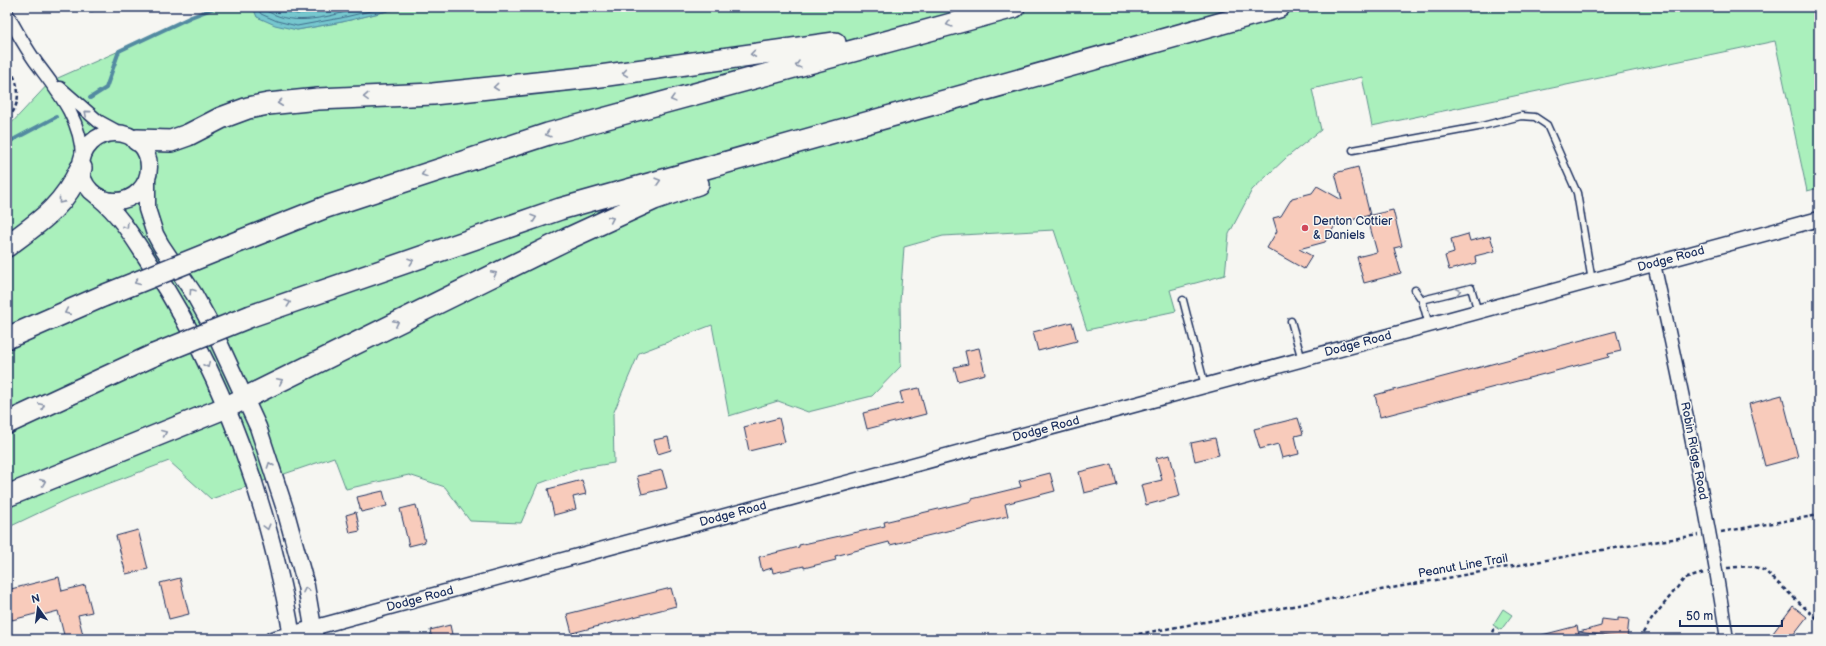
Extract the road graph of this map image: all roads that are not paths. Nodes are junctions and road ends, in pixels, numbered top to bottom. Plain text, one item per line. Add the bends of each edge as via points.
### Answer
1 (1014, 7) edge
2 (1280, 7) edge
3 (7, 14) edge
4 (917, 32) junction
5 (51, 81) junction
6 (869, 122) junction
7 (128, 137) junction
8 (1353, 150) dead end
9 (81, 163) junction
10 (147, 180) junction
11 (99, 198) junction
12 (1819, 219) edge
13 (7, 246) edge
14 (1654, 264) junction
15 (1592, 281) junction
16 (1415, 290) dead end
17 (1183, 300) dead end
18 (1422, 300) junction
19 (1478, 312) junction
20 (1291, 321) dead end
21 (1429, 325) junction
22 (7, 338) edge
23 (1302, 360) junction
24 (1205, 386) junction
25 (236, 403) junction
26 (7, 423) edge
27 (7, 496) edge
28 (314, 633) edge
29 (292, 636) edge
30 (272, 639) edge
31 (1728, 639) edge

1 -> 4 highway
2 - 6 highway
3 - 5 street via 25,46
4 -> 7 highway via 592,77 433,94 268,104 221,118 171,141
4 -> 22 highway, bridge via 548,134 326,207 103,296
7 -> 5 street via 98,121
5 - 9 street via 76,124 81,143
25 -> 6 highway via 486,278 654,199 805,151
26 -> 6 highway, bridge via 154,355 251,316 560,209
7 - 9 main road via 105,134 95,139 87,148
7 - 10 main road via 144,148 149,158
8 - 15 lane via 1478,127 1521,116 1535,117 1547,125 1577,193
9 - 11 main road via 83,181
9 -> 13 highway via 74,184 56,208
10 - 11 main road via 134,197 111,202
25 -> 10 main road via 211,325 155,234 147,209
11 -> 25 main road via 115,212 169,293
12 - 14 street, Dodge Road
14 - 15 street, Dodge Road
14 - 31 street, Robin Ridge Road via 1681,383
15 - 19 street, Dodge Road
16 - 18 lane
17 - 24 lane
18 -> 19 lane via 1471,288
18 - 21 lane
19 - 21 street, Dodge Road
20 - 23 lane
21 - 23 street, Dodge Road
23 - 24 street, Dodge Road
24 - 28 street, Dodge Road
27 -> 25 highway
28 -> 25 main road via 306,586 285,509 258,427
25 -> 29 main road via 279,571
28 - 29 street, Dodge Road
29 - 30 street, Dodge Road

